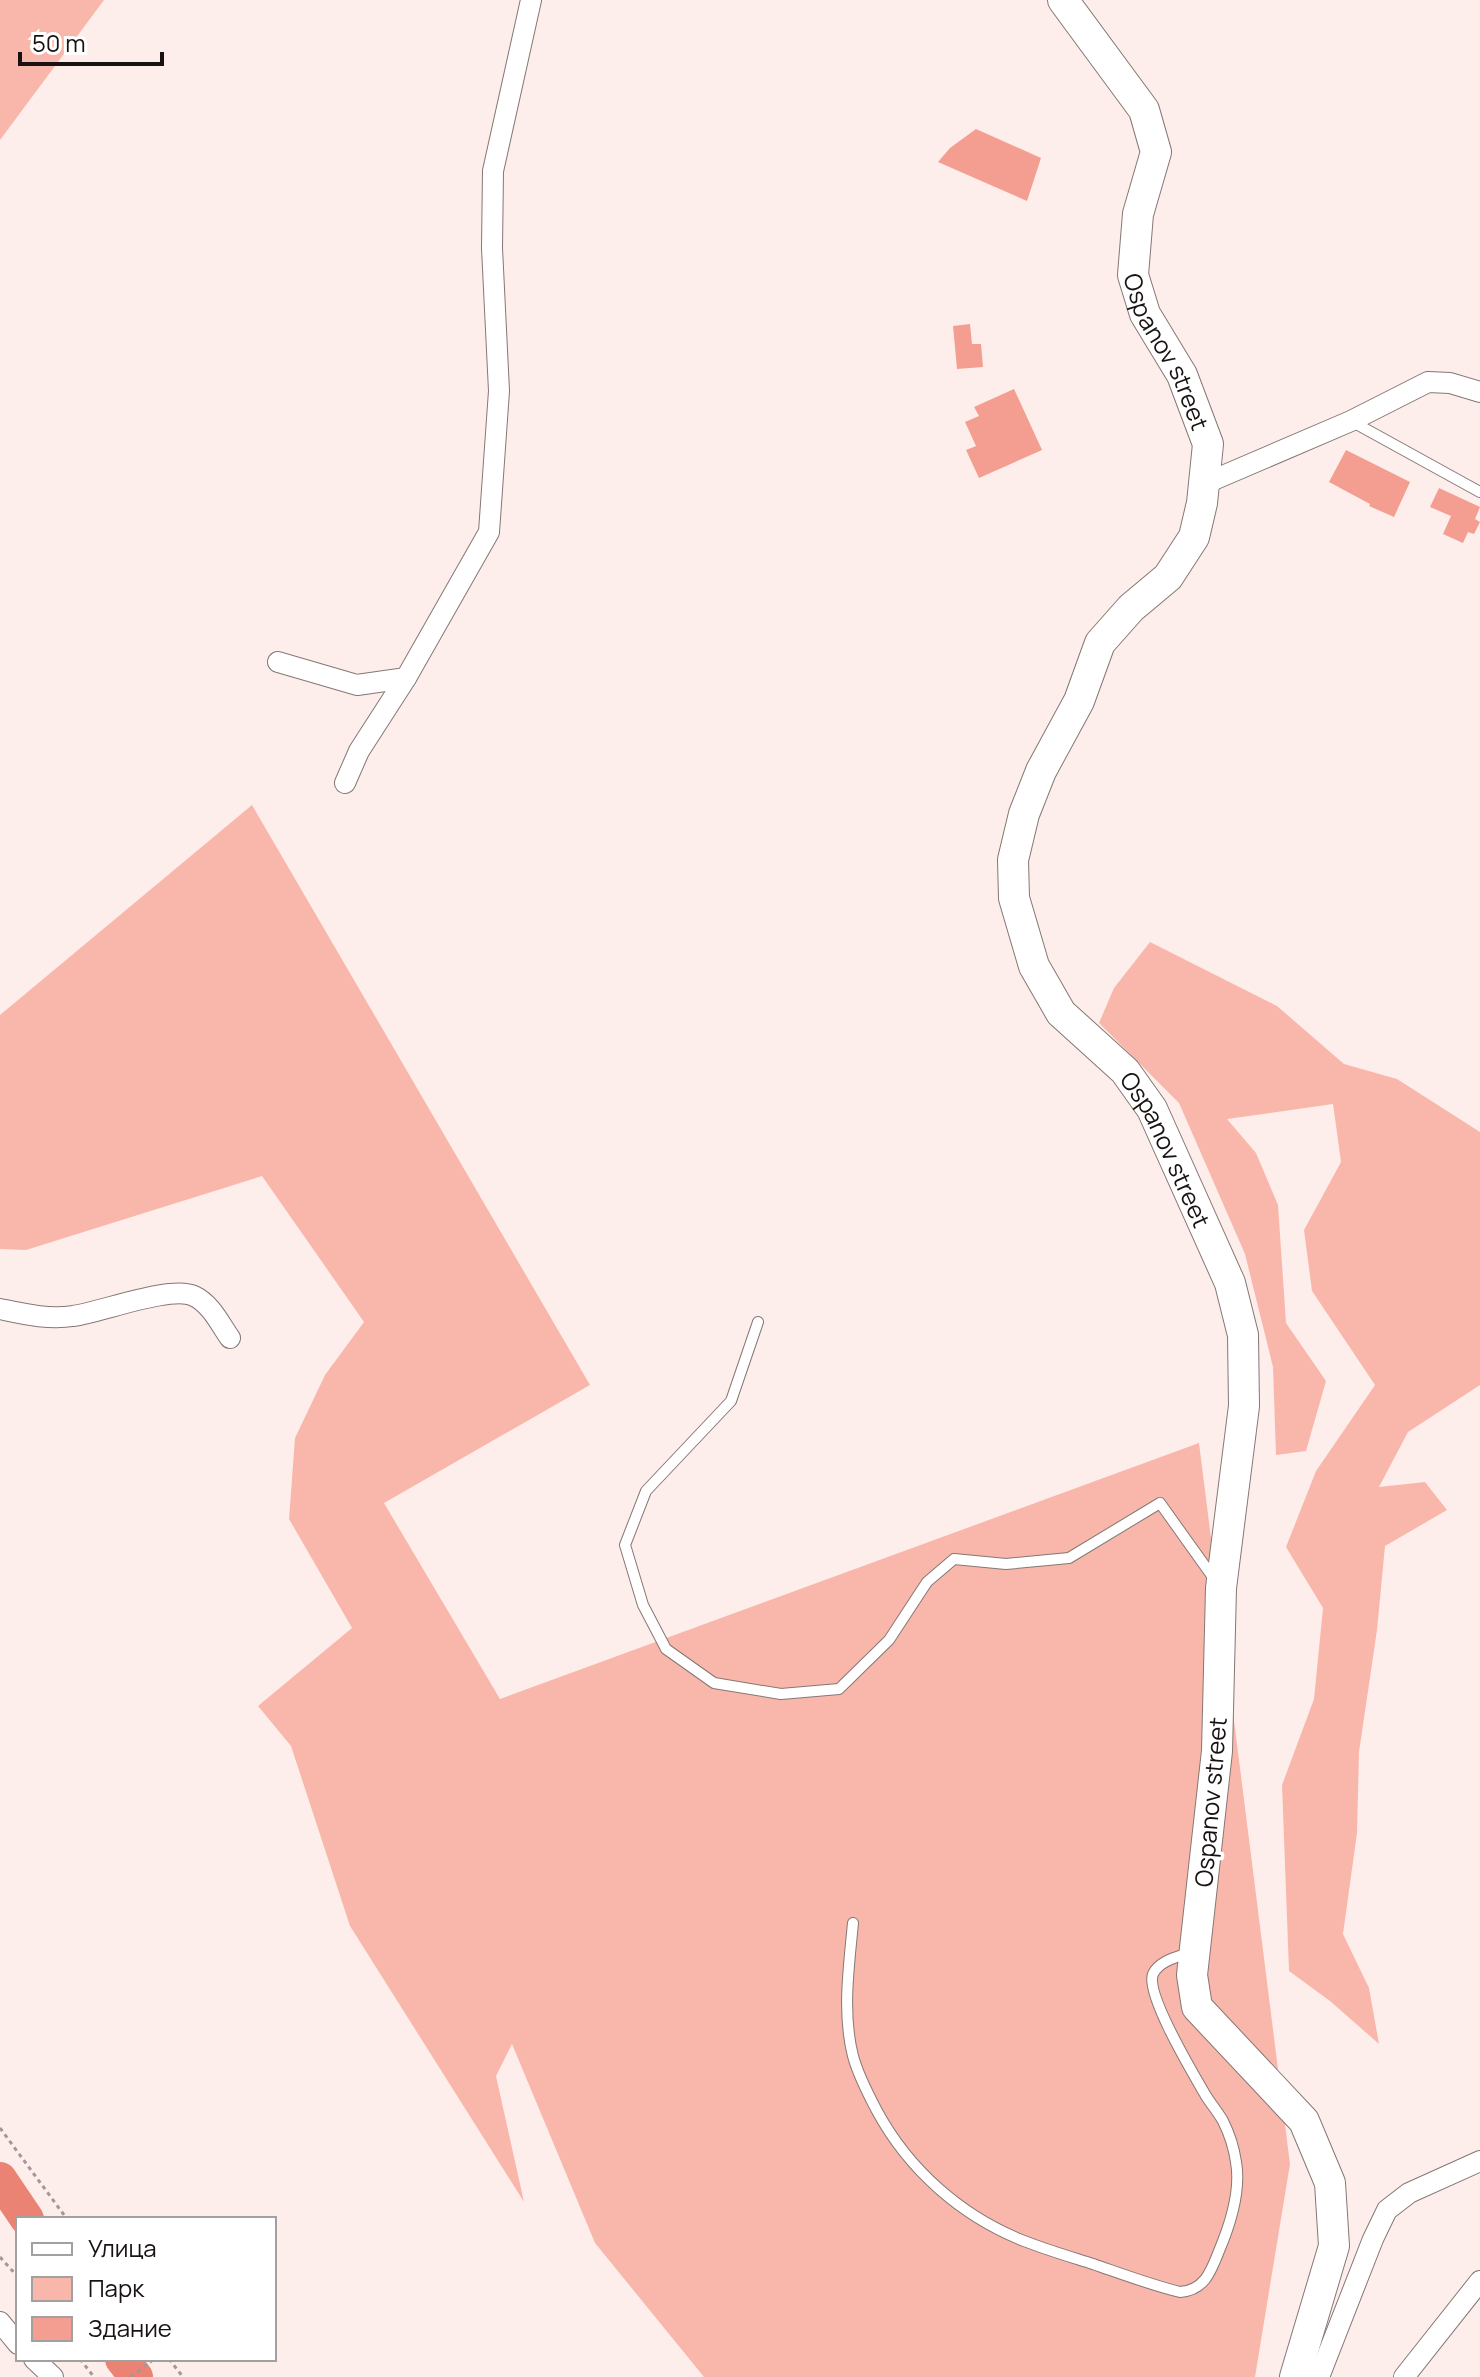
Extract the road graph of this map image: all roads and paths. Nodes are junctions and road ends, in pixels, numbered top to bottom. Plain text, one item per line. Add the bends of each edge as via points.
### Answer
1 (531, 0) edge
2 (1063, 0) edge
3 (1480, 392) edge
4 (1351, 421) junction
5 (1204, 484) junction
6 (1480, 492) edge
7 (278, 662) dead end
8 (406, 678) junction
9 (345, 783) dead end
10 (0, 1309) edge
11 (758, 1322) dead end
12 (230, 1338) dead end
13 (1221, 1588) junction
14 (853, 1923) dead end
15 (1195, 1951) junction
16 (0, 2128) edge
17 (1480, 2161) edge
18 (66, 2217) edge
19 (0, 2257) edge
20 (16, 2275) edge
21 (1479, 2284) edge
22 (0, 2322) edge
23 (16, 2342) edge
24 (36, 2361) edge
25 (82, 2361) edge
26 (151, 2361) edge
27 (171, 2361) edge
28 (53, 2377) edge
29 (94, 2377) edge
30 (131, 2377) edge
31 (183, 2377) edge
32 (1295, 2377) edge
33 (1319, 2377) edge
34 (1404, 2377) edge

1 - 8 street via 493,171 499,391 489,532
2 - 5 street, Ospanov street via 1144,110 1156,152 1138,214 1133,275 1145,314 1182,375 1208,444
3 - 4 street via 1428,382
4 - 5 street
4 - 6 lane
5 - 13 street, Ospanov street via 1194,537 1168,577 1100,643 1079,701 1041,771 1013,860 1014,898 1034,966 1061,1013 1125,1071 1152,1109 1230,1283 1243,1335 1244,1406
7 - 8 street via 357,685
8 - 9 street
10 - 12 street via 70,1317 181,1293 208,1306
11 - 13 lane via 731,1401 646,1491 625,1545 643,1605 666,1649 714,1683 781,1694 839,1689 889,1640 927,1582 954,1559 1006,1564 1069,1558 1160,1503
13 - 15 street, Ospanov street via 1217,1751
14 - 15 lane via 848,2018 853,2056 893,2140 915,2167 978,2217 1023,2240 1180,2292 1202,2284 1213,2265 1235,2201 1237,2165 1223,2121 1166,2022 1152,1986 1160,1965
15 - 32 street, Ospanov street via 1197,2007 1304,2121 1330,2183 1334,2246
16 - 18 path
17 - 33 street via 1409,2193 1387,2210
19 - 20 path
21 - 34 street
22 - 23 street
24 - 28 street
25 - 29 path
26 - 30 path
27 - 31 path

